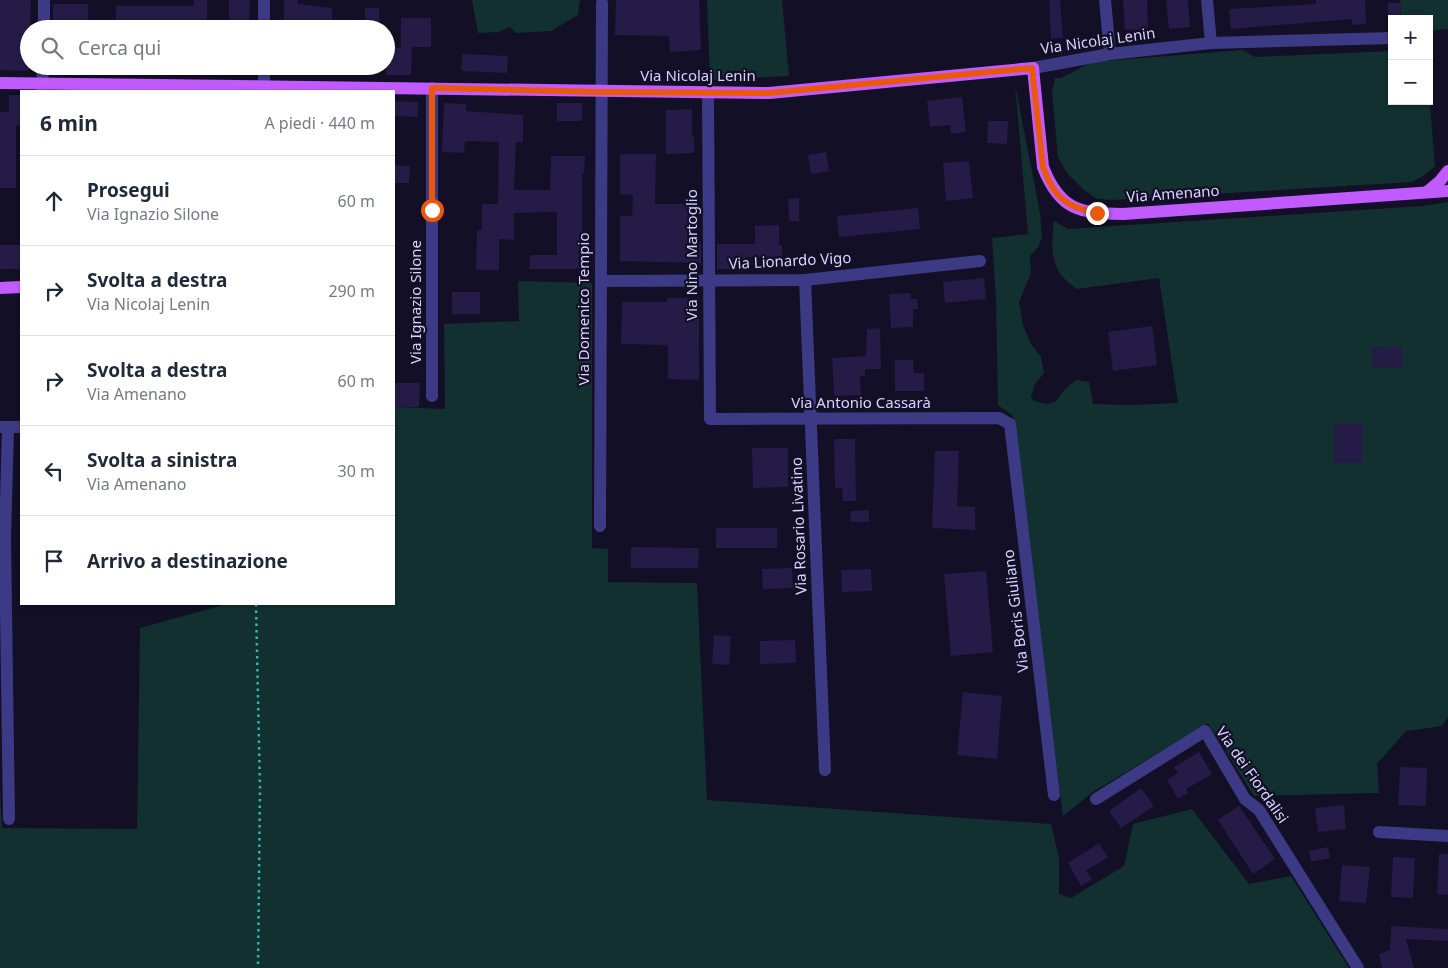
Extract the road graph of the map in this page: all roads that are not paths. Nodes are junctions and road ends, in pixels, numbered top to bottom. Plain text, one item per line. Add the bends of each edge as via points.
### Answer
1 (44, 0) edge
2 (264, 0) edge
3 (1105, 0) edge
4 (1207, 0) edge
5 (602, 3) dead end
6 (44, 20) edge
7 (264, 20) edge
8 (1388, 38) edge
9 (1212, 43) junction
10 (1110, 54) junction
11 (1032, 68) junction
12 (43, 75) edge
13 (264, 75) edge
14 (0, 83) edge
15 (43, 88) edge
16 (264, 88) edge
17 (432, 88) junction
18 (601, 92) junction
19 (708, 92) junction
20 (1448, 171) edge
21 (1428, 191) junction
22 (1448, 191) edge
23 (980, 261) dead end
24 (805, 280) junction
25 (601, 281) junction
26 (708, 281) junction
27 (0, 288) edge
28 (20, 288) edge
29 (432, 396) dead end
30 (710, 418) joint
31 (811, 420) junction
32 (1010, 424) joint
33 (4, 427) edge
34 (20, 427) edge
35 (600, 526) dead end
36 (825, 770) dead end
37 (1054, 795) dead end
38 (1096, 799) dead end
39 (8, 819) dead end
40 (1379, 832) dead end
41 (1448, 836) edge
42 (1358, 968) edge

1 - 6 street
2 - 7 street
3 - 10 street
4 - 9 street
5 - 18 street, Via Domenico Tempio
8 - 9 street, Via Nicolaj Lenin
9 - 10 street, Via Nicolaj Lenin
10 - 11 street, Via Nicolaj Lenin
11 - 19 main road, Via Nicolaj Lenin via 769,93
11 - 21 main road, Via Amenano via 1043,167 1058,196 1082,210 1123,214
12 - 15 street
13 - 16 street
14 - 15 main road, Via Nicolaj Lenin
15 - 16 main road, Via Nicolaj Lenin
16 - 17 main road, Via Nicolaj Lenin
17 - 18 main road, Via Nicolaj Lenin
17 - 29 street, Via Ignazio Silone
18 - 19 main road, Via Nicolaj Lenin
18 - 25 street, Via Domenico Tempio
19 - 26 street, Via Nino Martoglio
20 - 21 main road
21 - 22 main road, Via Amenano
23 - 24 street, Via Lionardo Vigo
24 - 26 street, Via Lionardo Vigo
24 - 31 street, Via Rosario Livatino
25 - 26 street, Via Lionardo Vigo
25 - 35 street, Via Domenico Tempio
26 - 30 street, Via Nino Martoglio
27 - 28 main road
30 - 31 street, Via Antonio Cassarà
31 - 32 street, Via Antonio Cassarà via 999,418
31 - 36 street, Via Rosario Livatino
32 - 37 street, Via Boris Giuliano
33 - 34 street
33 - 39 street
38 - 42 street, Via dei Fiordalisi via 1205,732 1245,799 1259,810
40 - 41 street

